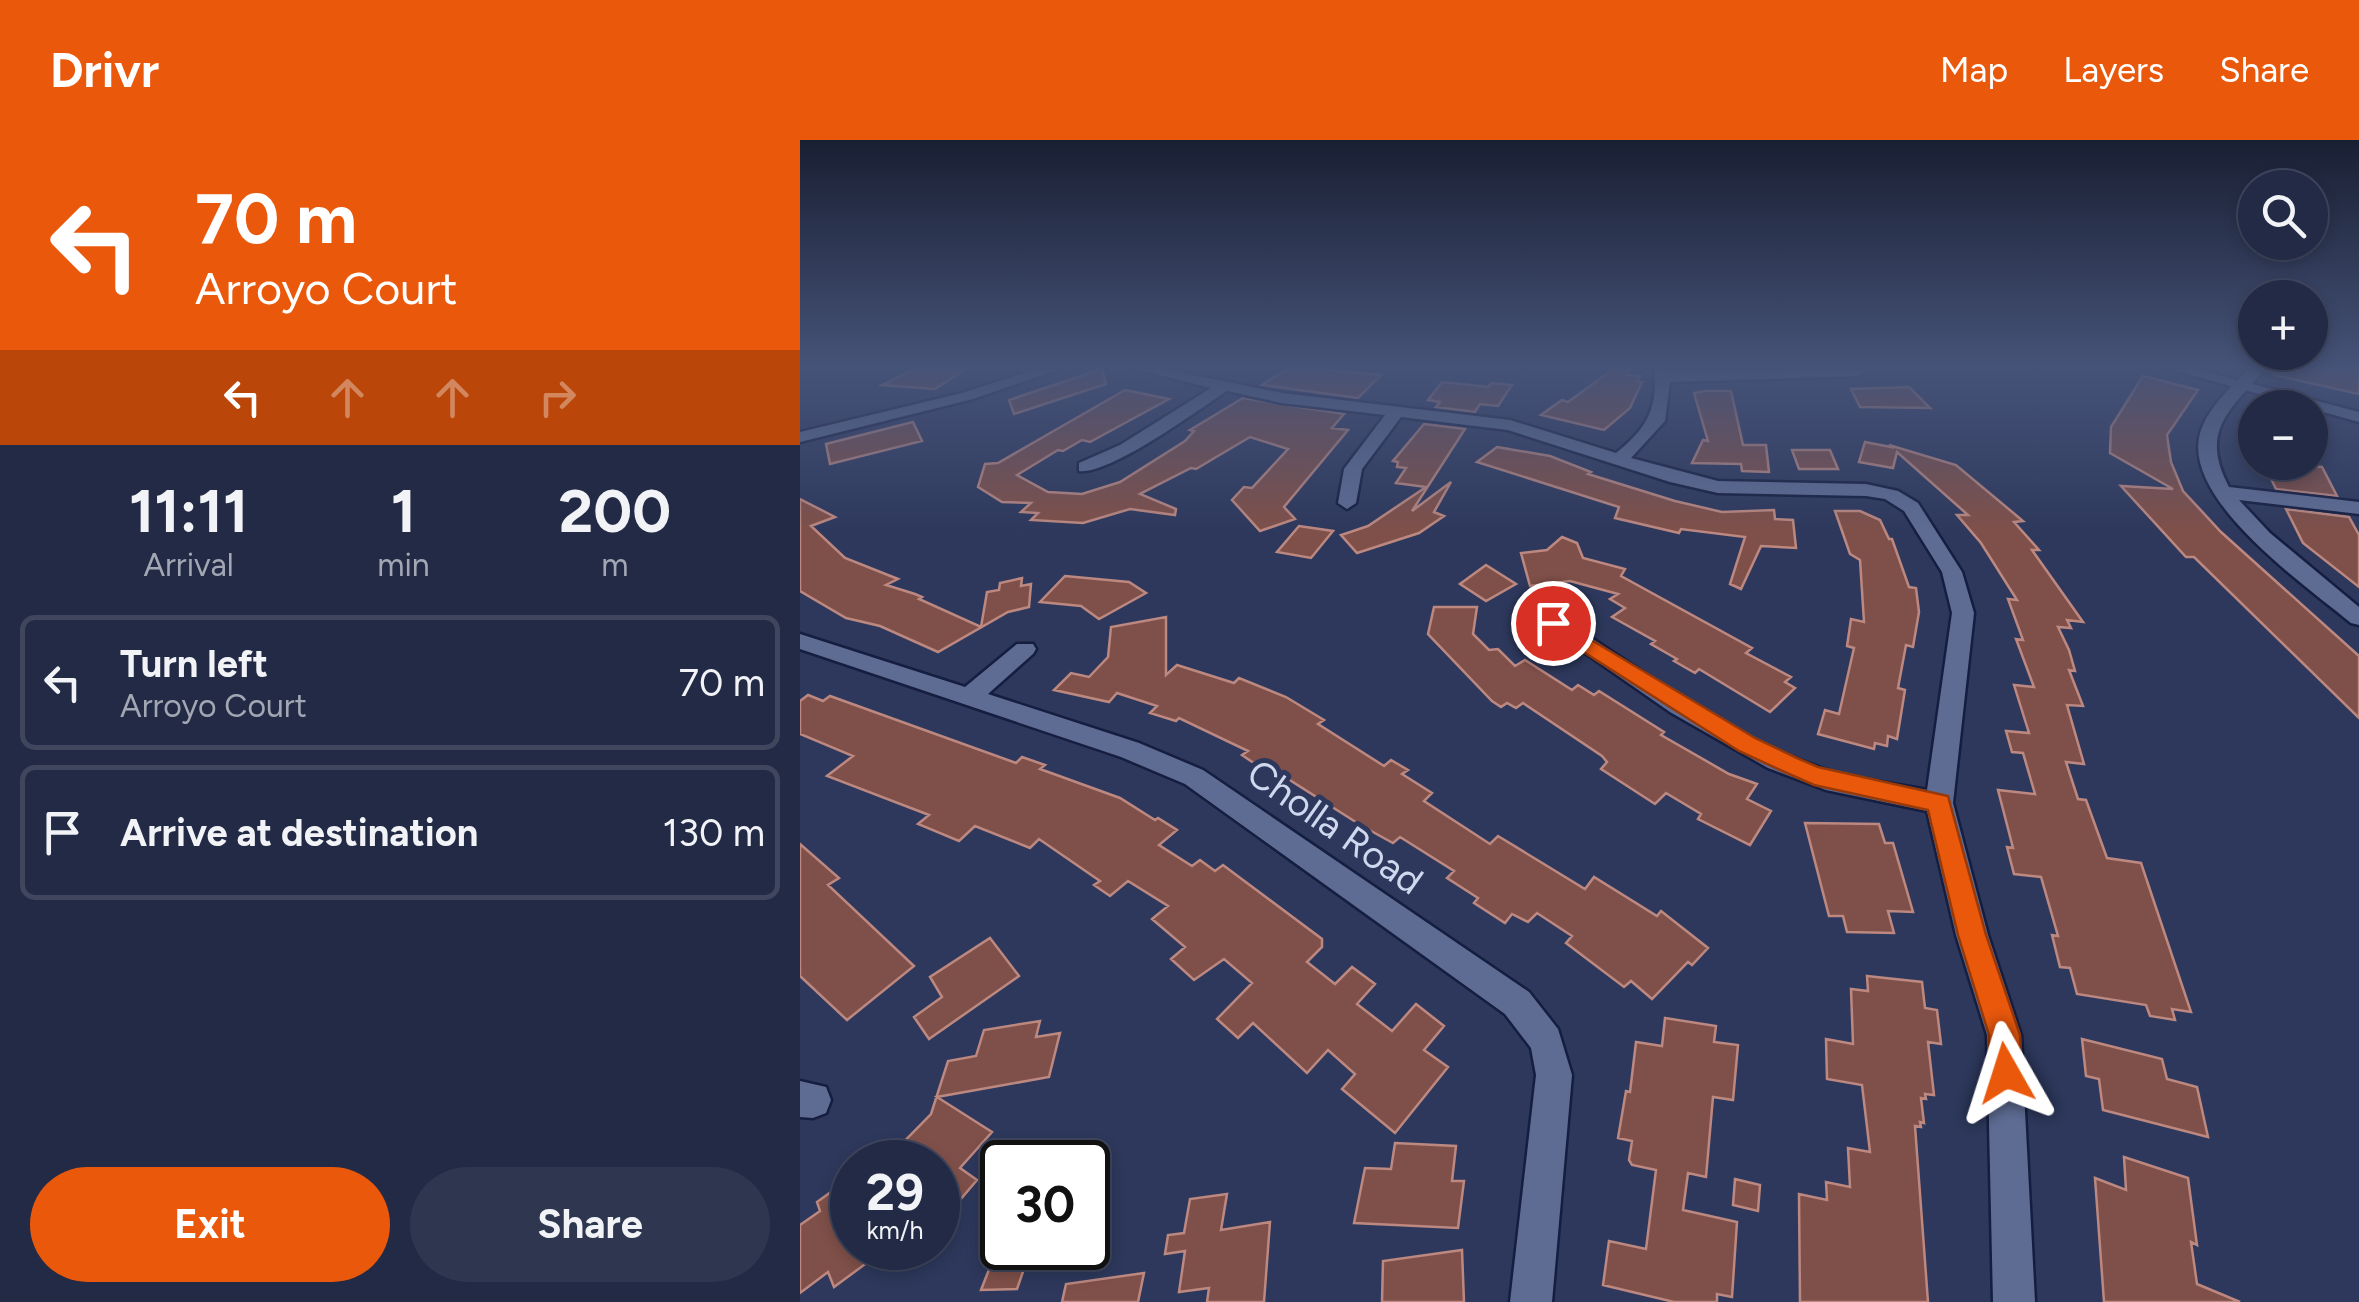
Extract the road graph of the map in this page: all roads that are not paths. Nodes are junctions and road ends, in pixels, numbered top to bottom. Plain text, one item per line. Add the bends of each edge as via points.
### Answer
1 (859, 423) edge
2 (1166, 423) edge
3 (1388, 423) edge
4 (1501, 423) edge
5 (1658, 423) edge
6 (2215, 423) edge
7 (800, 438) edge
8 (1621, 458) junction
9 (1086, 467) dead end
10 (2222, 492) junction
11 (1347, 503) dead end
12 (2359, 508) edge
13 (2359, 618) edge
14 (1553, 623) dead end
15 (800, 641) edge
16 (1026, 650) dead end
17 (968, 698) junction
18 (1939, 803) junction
19 (1531, 1302) edge
20 (2014, 1302) edge

1 - 7 street
2 - 9 street
3 - 11 street via 1354,469
4 - 8 street
5 - 8 street
6 - 10 street via 2207,438 2210,468
8 - 18 street via 1718,487 1866,490 1911,507 1952,572 1963,613
10 - 12 street
10 - 13 street via 2258,533
14 - 18 street via 1788,764 1814,776
15 - 17 street, Cholla Road
16 - 17 street
17 - 19 street, Cholla Road via 1194,777 1517,1003 1546,1041 1554,1075
18 - 20 street via 2004,1035

